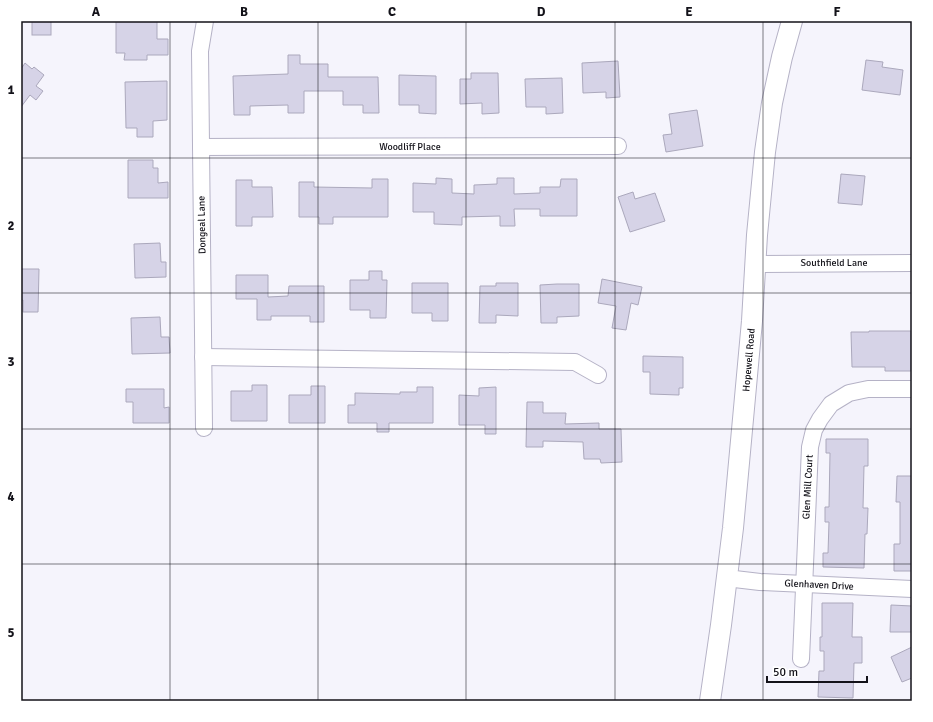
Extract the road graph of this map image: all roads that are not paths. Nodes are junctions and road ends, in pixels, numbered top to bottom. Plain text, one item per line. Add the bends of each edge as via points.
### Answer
1 (205, 21) edge
2 (792, 21) edge
3 (618, 146) dead end
4 (201, 147) junction
5 (912, 263) edge
6 (756, 264) junction
7 (203, 357) junction
8 (598, 375) dead end
9 (912, 390) edge
10 (204, 428) dead end
11 (726, 578) junction
12 (803, 584) junction
13 (912, 589) edge
14 (801, 659) dead end
15 (710, 701) edge

1 - 4 street, Dongeal Lane via 200,52
2 - 6 street, Hopewell Road via 772,103 765,152
3 - 4 street, Woodliff Place
4 - 7 street, Dongeal Lane
5 - 6 street, Southfield Lane
6 - 11 street, Hopewell Road
7 - 8 street via 575,362
7 - 10 street, Dongeal Lane
9 - 12 street, Glen Mill Court via 868,390 849,393 831,404 820,419 810,447
11 - 12 street, Glenhaven Drive
11 - 15 street, Hopewell Road
12 - 13 street, Glenhaven Drive
12 - 14 street, Glen Mill Court

